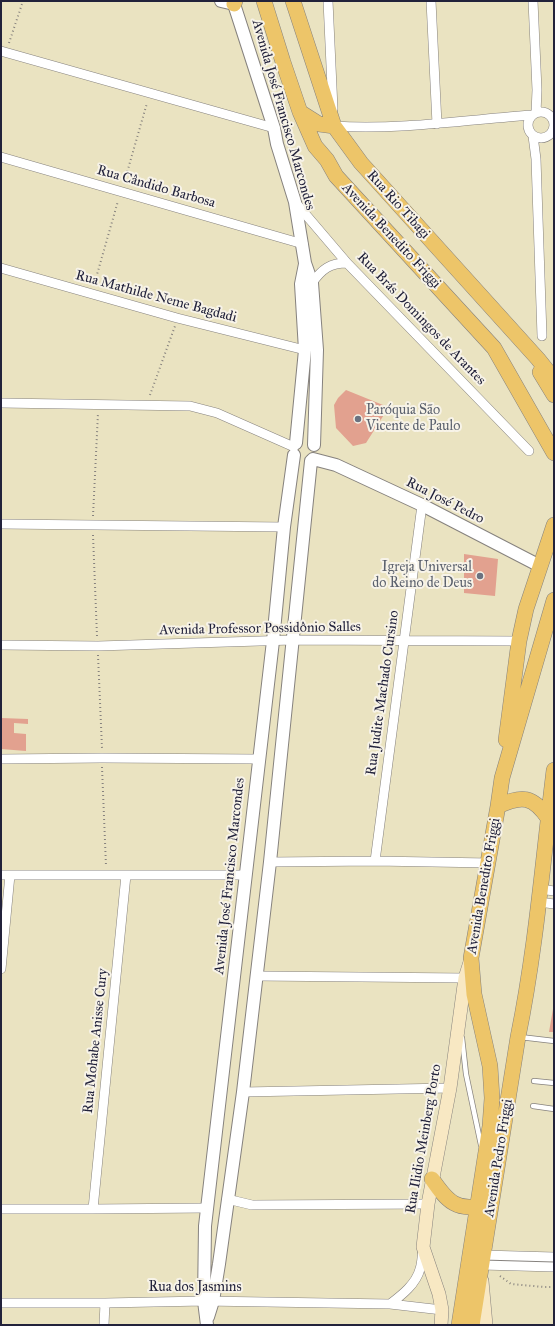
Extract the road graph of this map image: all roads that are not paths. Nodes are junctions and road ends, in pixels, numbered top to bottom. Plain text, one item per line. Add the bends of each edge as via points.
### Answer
1 (264, 1) edge
2 (293, 1) edge
3 (328, 1) edge
4 (431, 1) edge
5 (533, 1) edge
6 (231, 2) edge
7 (4, 51) edge
8 (300, 112) junction
9 (543, 115) edge
10 (507, 117) junction
11 (437, 124) junction
12 (528, 125) junction
13 (334, 126) junction
14 (274, 128) junction
15 (554, 129) edge
16 (533, 136) junction
17 (545, 138) junction
18 (314, 146) junction
19 (1, 157) edge
20 (536, 159) junction
21 (296, 202) junction
22 (303, 244) junction
23 (305, 263) junction
24 (347, 263) junction
25 (1, 268) edge
26 (312, 283) junction
27 (517, 335) junction
28 (542, 336) dead end
29 (305, 350) junction
30 (554, 379) edge
31 (554, 395) edge
32 (1, 403) edge
33 (534, 417) junction
34 (554, 433) edge
35 (295, 448) junction
36 (529, 451) dead end
37 (313, 453) junction
38 (554, 453) edge
39 (422, 505) junction
40 (1, 524) edge
41 (554, 525) edge
42 (284, 526) junction
43 (540, 566) junction
44 (554, 600) edge
45 (292, 640) junction
46 (273, 641) junction
47 (404, 641) junction
48 (519, 642) junction
49 (1, 645) edge
50 (1, 759) edge
51 (258, 759) junction
52 (554, 770) edge
53 (502, 778) junction
54 (498, 806) junction
55 (548, 818) junction
56 (375, 861) junction
57 (270, 862) junction
58 (489, 863) junction
59 (6, 875) edge
60 (126, 875) junction
61 (245, 875) junction
62 (545, 894) edge
63 (554, 904) edge
64 (471, 958) junction
65 (1, 969) edge
66 (256, 976) junction
67 (465, 978) junction
68 (459, 1019) junction
69 (518, 1036) junction
70 (554, 1042) edge
71 (534, 1081) dead end
72 (554, 1083) edge
73 (450, 1088) junction
74 (243, 1092) junction
75 (533, 1106) dead end
76 (554, 1109) edge
77 (484, 1164) junction
78 (432, 1180) junction
79 (227, 1199) junction
80 (492, 1201) junction
81 (428, 1204) junction
82 (477, 1207) junction
83 (207, 1208) junction
84 (1, 1209) edge
85 (93, 1209) junction
86 (205, 1226) junction
87 (223, 1229) junction
88 (423, 1247) junction
89 (554, 1257) edge
90 (482, 1265) junction
91 (554, 1267) edge
92 (209, 1301) junction
93 (1, 1303) edge
94 (105, 1303) junction
95 (390, 1304) junction
96 (442, 1310) junction
97 (207, 1323) edge
98 (104, 1325) edge
99 (441, 1325) edge
100 (459, 1325) edge
101 (472, 1325) edge
102 (486, 1325) edge

1 - 8 main road, Avenida Benedito Friggi
2 - 13 main road, Rua Rio Tibagi
3 - 13 street
4 - 11 street
5 - 9 street via 537,90
6 - 14 street, Avenida José Francisco Marcondes
7 - 14 street
8 - 13 main road via 319,124
8 - 18 main road, Avenida Benedito Friggi
9 - 10 street
9 - 12 street via 528,121
9 - 15 street via 554,124
10 - 11 street
10 - 12 street
11 - 13 street
12 - 16 street
13 - 18 main road
13 - 27 main road, Rua Rio Tibagi via 361,163
14 - 21 street, Avenida José Francisco Marcondes
15 - 17 street
16 - 17 street
16 - 20 street
17 - 20 street
18 - 33 main road, Avenida Benedito Friggi via 327,160 336,176 494,348
19 - 22 street, Rua Cândido Barbosa
20 - 28 street
21 - 22 street, Avenida José Francisco Marcondes
21 - 24 street, Rua Brás Domingos de Arantes
22 - 23 street, Avenida José Francisco Marcondes
23 - 26 street, Avenida José Francisco Marcondes
23 - 29 street, Avenida José Francisco Marcondes via 301,284
24 - 26 street via 336,263 319,272
24 - 36 street, Rua Brás Domingos de Arantes
25 - 29 street, Rua Mathilde Neme Bagdadi via 178,318
26 - 37 street, Avenida José Francisco Marcondes via 316,350
27 - 30 main road, Rua Rio Tibagi
27 - 31 main road
29 - 35 street, Avenida José Francisco Marcondes
32 - 35 street via 190,406 217,413
33 - 34 main road
33 - 38 main road, Avenida Benedito Friggi
35 - 37 street via 300,462 304,462
35 - 37 street via 303,439 311,442
35 - 42 street, Avenida José Francisco Marcondes
37 - 39 street, Rua José Pedro
37 - 45 street, Avenida José Francisco Marcondes
39 - 43 street, Rua José Pedro
39 - 47 street, Rua Judite Machado Cursino
40 - 42 street
41 - 43 main road, Avenida Benedito Friggi
42 - 46 street, Avenida José Francisco Marcondes
43 - 48 main road, Avenida Benedito Friggi via 526,609
44 - 53 main road, Avenida Benedito Friggi
45 - 46 street, Avenida Professor Possidônio Salles
45 - 47 street, Avenida Professor Possidônio Salles
45 - 57 street, Avenida José Francisco Marcondes
46 - 49 street, Avenida Professor Possidônio Salles via 98,646
46 - 51 street, Avenida José Francisco Marcondes
47 - 48 street, Avenida Professor Possidônio Salles
47 - 56 street, Rua Judite Machado Cursino
48 - 53 main road, Avenida Benedito Friggi
50 - 51 street
51 - 61 street, Avenida José Francisco Marcondes
52 - 55 main road
53 - 54 main road, Avenida Benedito Friggi
54 - 55 main road via 522,798 541,808
54 - 58 main road, Avenida Benedito Friggi
55 - 62 main road
56 - 57 street
56 - 58 street
57 - 66 street, Avenida José Francisco Marcondes
58 - 64 main road, Avenida Benedito Friggi
59 - 60 street
59 - 65 street
60 - 61 street
60 - 85 street, Rua Mohabe Anisse Cury
61 - 83 street, Avenida José Francisco Marcondes
62 - 63 street
62 - 69 main road, Avenida Pedro Friggi
64 - 67 main road, Rua Ilidio Meinberg Porto
64 - 77 main road, Avenida Benedito Friggi via 474,994 490,1066 492,1098
66 - 67 street
66 - 74 street, Avenida José Francisco Marcondes
67 - 68 main road, Rua Ilidio Meinberg Porto
68 - 73 main road, Rua Ilidio Meinberg Porto
68 - 77 lane via 466,1074
69 - 70 lane
69 - 80 main road, Avenida Pedro Friggi
71 - 72 lane
73 - 74 street
73 - 78 main road, Rua Ilidio Meinberg Porto
74 - 79 street, Avenida José Francisco Marcondes
75 - 76 lane
77 - 82 main road, Avenida Benedito Friggi
78 - 81 main road, Rua Ilidio Meinberg Porto
78 - 82 main road via 446,1199 464,1207
79 - 81 street via 252,1205
79 - 87 street, Avenida José Francisco Marcondes
80 - 82 main road
80 - 90 main road, Avenida Pedro Friggi
81 - 88 main road, Rua Ilidio Meinberg Porto
82 - 100 main road, Avenida Pedro Friggi
83 - 85 street
83 - 86 street, Avenida José Francisco Marcondes
84 - 85 street
86 - 87 street via 212,1234
86 - 92 street, Avenida José Francisco Marcondes
87 - 92 street, Avenida José Francisco Marcondes
88 - 95 street via 420,1270 413,1283
88 - 96 main road, Rua Ilidio Meinberg Porto
89 - 90 street
90 - 91 street
90 - 101 main road, Avenida Pedro Friggi
90 - 102 main road
92 - 94 street, Rua dos Jasmins
92 - 95 street, Rua dos Jasmins
92 - 97 street
93 - 94 street, Rua dos Jasmins
94 - 98 street
95 - 96 street, Rua dos Jasmins
96 - 99 main road, Rua Ilidio Meinberg Porto

